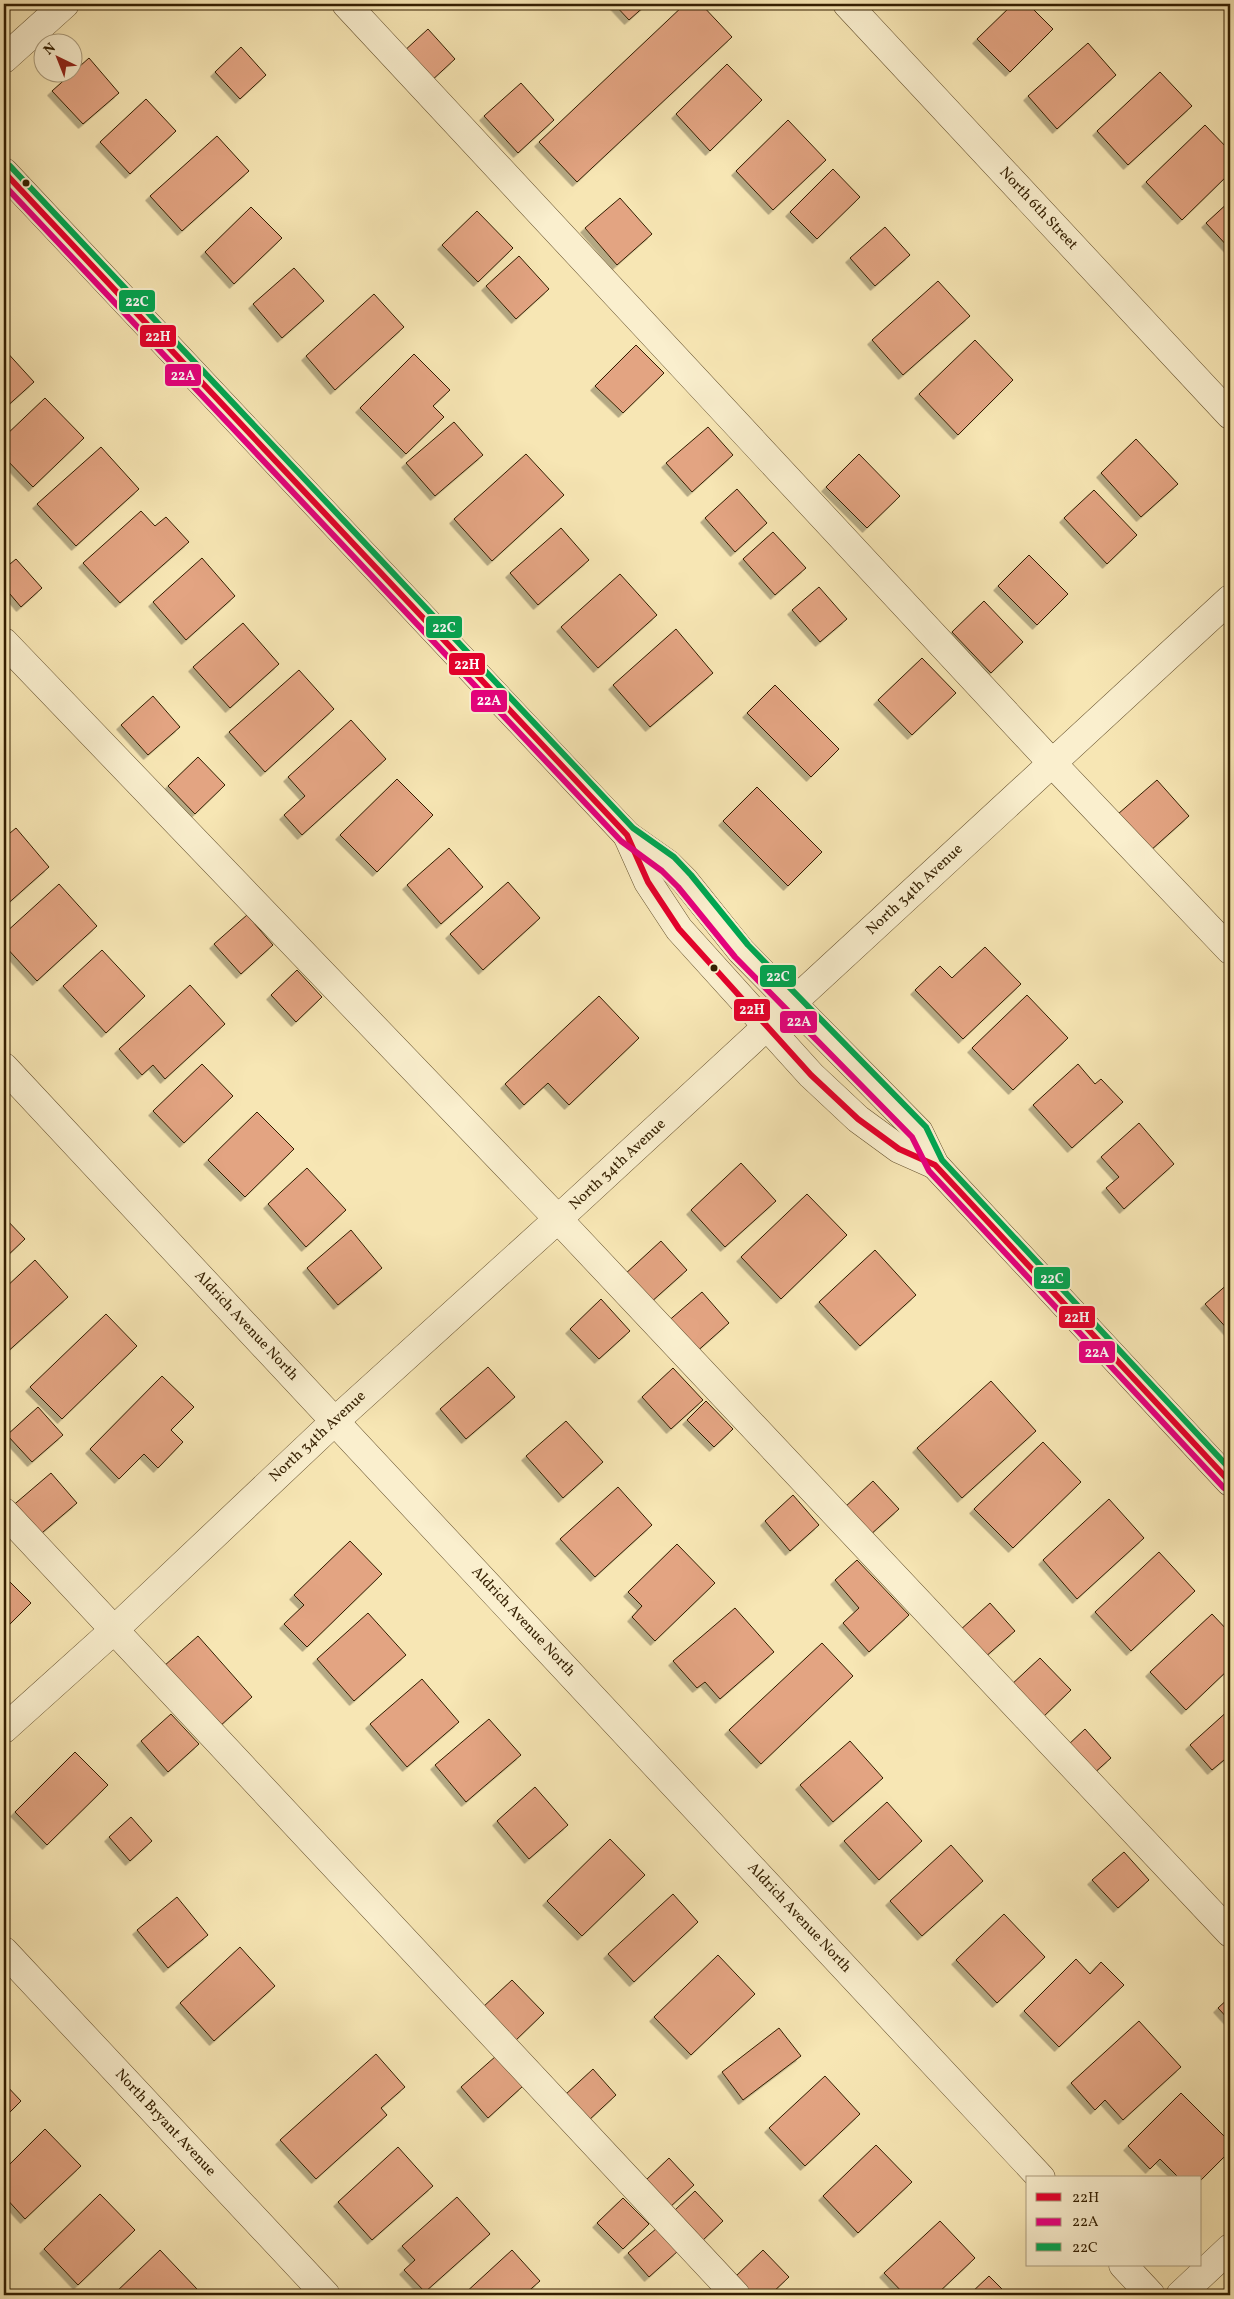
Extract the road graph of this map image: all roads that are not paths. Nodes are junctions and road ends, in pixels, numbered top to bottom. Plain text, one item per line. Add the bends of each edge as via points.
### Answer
1 (65, 4) edge
2 (346, 4) edge
3 (846, 4) edge
4 (4, 60) edge
5 (4, 172) edge
6 (1230, 415) edge
7 (1230, 599) edge
8 (4, 642) edge
9 (1053, 764) junction
10 (627, 835) junction
11 (1230, 950) edge
12 (792, 1003) junction
13 (767, 1027) junction
14 (4, 1067) edge
15 (935, 1165) junction
16 (558, 1219) junction
17 (335, 1420) junction
18 (1230, 1482) edge
19 (4, 1512) edge
20 (114, 1630) junction
21 (4, 1729) edge
22 (1230, 1934) edge
23 (4, 1951) edge
24 (1039, 2176) edge
25 (1230, 2248) edge
26 (1124, 2266) edge
27 (326, 2295) edge
28 (736, 2295) edge
29 (1151, 2295) edge
30 (1180, 2295) edge

1 - 4 street
2 - 9 street
3 - 6 street, North 6th Street
5 - 10 street
7 - 9 street, North 34th Avenue
8 - 16 street
9 - 11 street
9 - 12 street, North 34th Avenue
10 - 12 street via 668,864 685,881 741,951
10 - 13 street via 648,882 679,929
12 - 13 street, North 34th Avenue
12 - 15 street via 919,1132
13 - 15 street via 858,1119 899,1149
13 - 16 street, North 34th Avenue
14 - 17 street, Aldrich Avenue North
15 - 18 street
16 - 17 street, North 34th Avenue
16 - 22 street
17 - 20 street, North 34th Avenue
17 - 24 street, Aldrich Avenue North
19 - 20 street
20 - 21 street, North 34th Avenue
20 - 28 street
23 - 27 street, North Bryant Avenue
25 - 30 street
26 - 29 street

